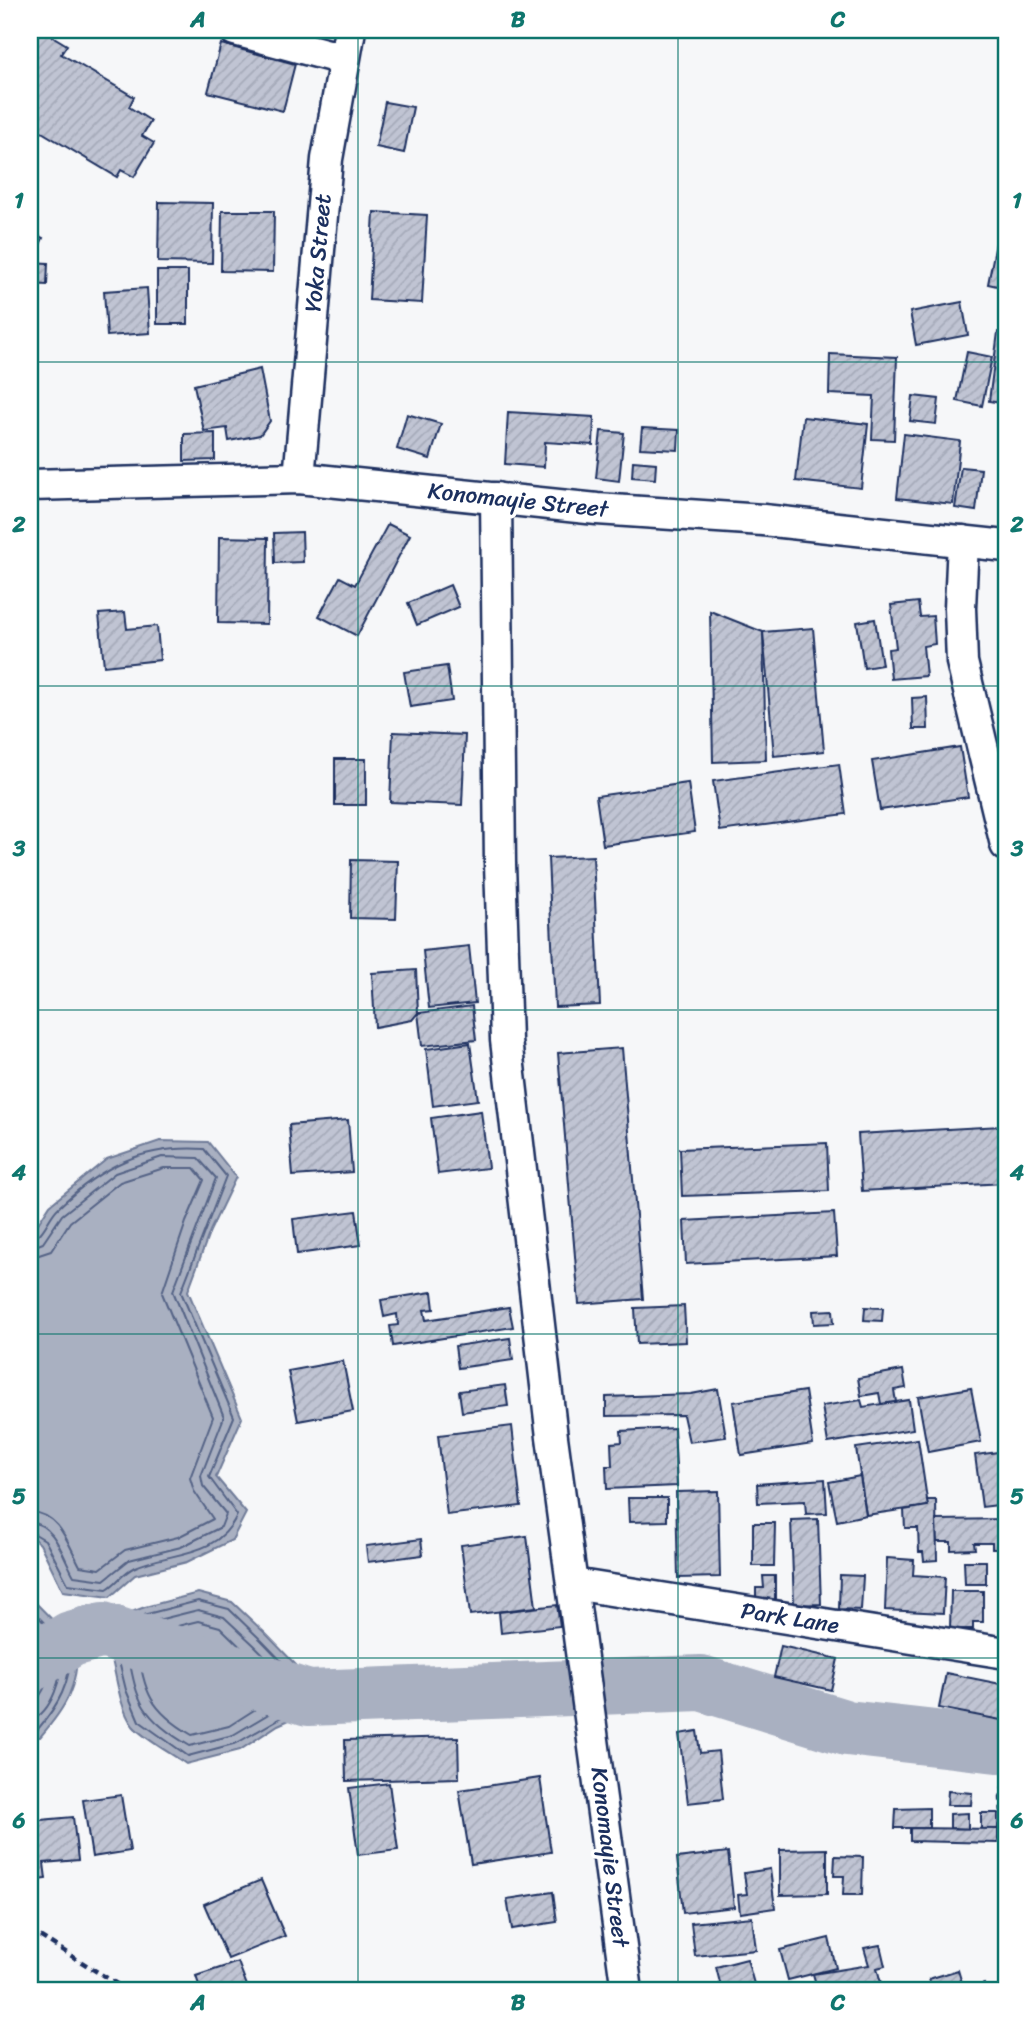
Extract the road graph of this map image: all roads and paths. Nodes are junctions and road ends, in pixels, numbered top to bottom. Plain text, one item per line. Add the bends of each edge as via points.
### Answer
1 (235, 30) edge
2 (350, 30) edge
3 (343, 58) junction
4 (299, 478) junction
5 (30, 485) edge
6 (496, 498) junction
7 (962, 541) junction
8 (1006, 546) edge
9 (1006, 845) edge
10 (573, 1584) junction
11 (1006, 1653) edge
12 (1006, 1771) edge
13 (1006, 1884) edge
14 (30, 1930) edge
15 (128, 1991) edge
16 (627, 1991) edge

1 - 3 street
2 - 3 street, Yoka Street
3 - 4 street, Yoka Street via 327,159
4 - 5 street, Konomayie Street
4 - 6 street, Konomayie Street
6 - 7 street, Konomayie Street
6 - 10 street, Konomayie Street via 506,1040
7 - 8 street, Konomayie Street
7 - 9 street via 962,662
10 - 11 street, Park Lane
10 - 16 street, Konomayie Street
12 - 13 path via 1001,1798
14 - 15 path

